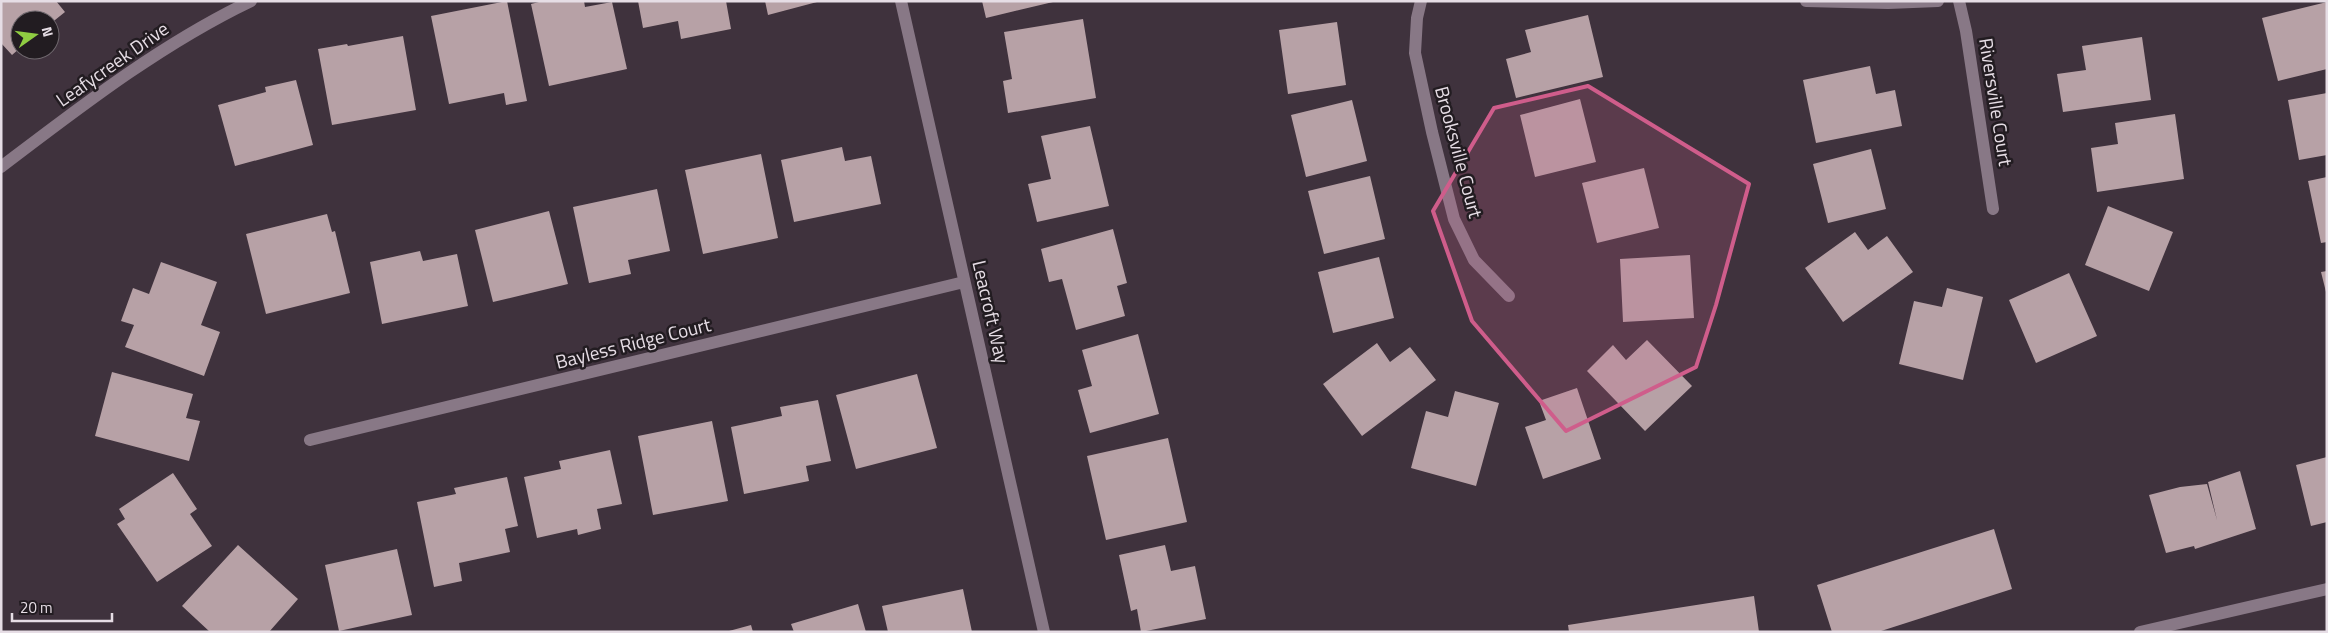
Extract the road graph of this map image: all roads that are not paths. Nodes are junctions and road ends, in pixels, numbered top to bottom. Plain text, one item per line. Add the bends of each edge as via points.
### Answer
1 (251, 1) edge
2 (901, 1) edge
3 (1421, 1) edge
4 (1806, 1) edge
5 (1938, 1) edge
6 (1959, 1) edge
7 (1, 167) edge
8 (1993, 209) dead end
9 (964, 282) junction
10 (1509, 296) dead end
11 (310, 440) dead end
12 (2327, 589) edge
13 (1044, 632) edge
14 (2140, 632) edge

1 - 7 street, Leafycreek Drive via 181,38
2 - 9 street, Leacroft Way
3 - 10 street, Brooksville Court via 1415,53 1454,219 1474,260
4 - 5 street
6 - 8 street, Riversville Court
9 - 11 street, Bayless Ridge Court
9 - 13 street, Leacroft Way
12 - 14 street

